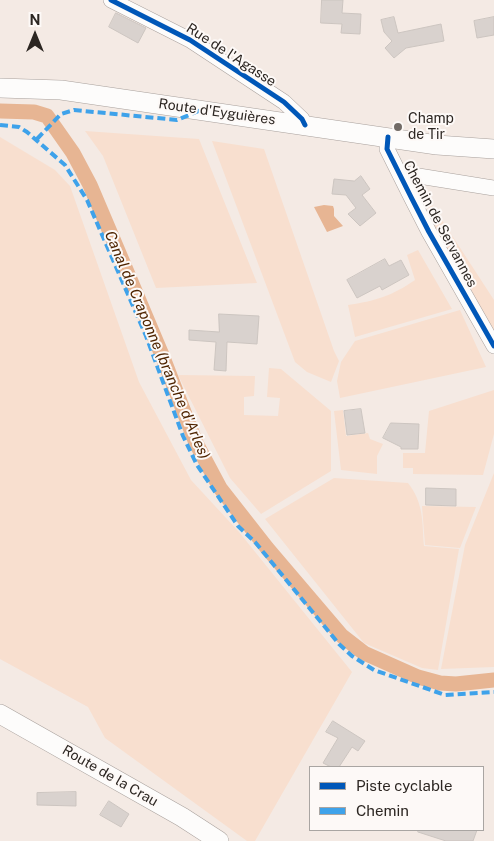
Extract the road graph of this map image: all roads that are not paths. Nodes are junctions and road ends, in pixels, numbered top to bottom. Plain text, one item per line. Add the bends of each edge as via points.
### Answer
1 (110, 0) edge
2 (0, 88) edge
3 (305, 125) junction
4 (388, 137) junction
5 (494, 149) edge
6 (400, 174) junction
7 (494, 188) edge
8 (494, 346) edge
9 (0, 714) edge
10 (219, 841) edge

1 - 3 street, Rue de l'Agasse via 190,40 284,102
2 - 3 main road, Route d'Eyguières via 61,90
3 - 4 main road, Route d'Eyguières
4 - 5 main road, Route d'Eyguières
4 - 6 street, Chemin de Servannes via 387,149
6 - 7 street
6 - 8 street, Chemin de Servannes
9 - 10 main road, Route de la Crau

